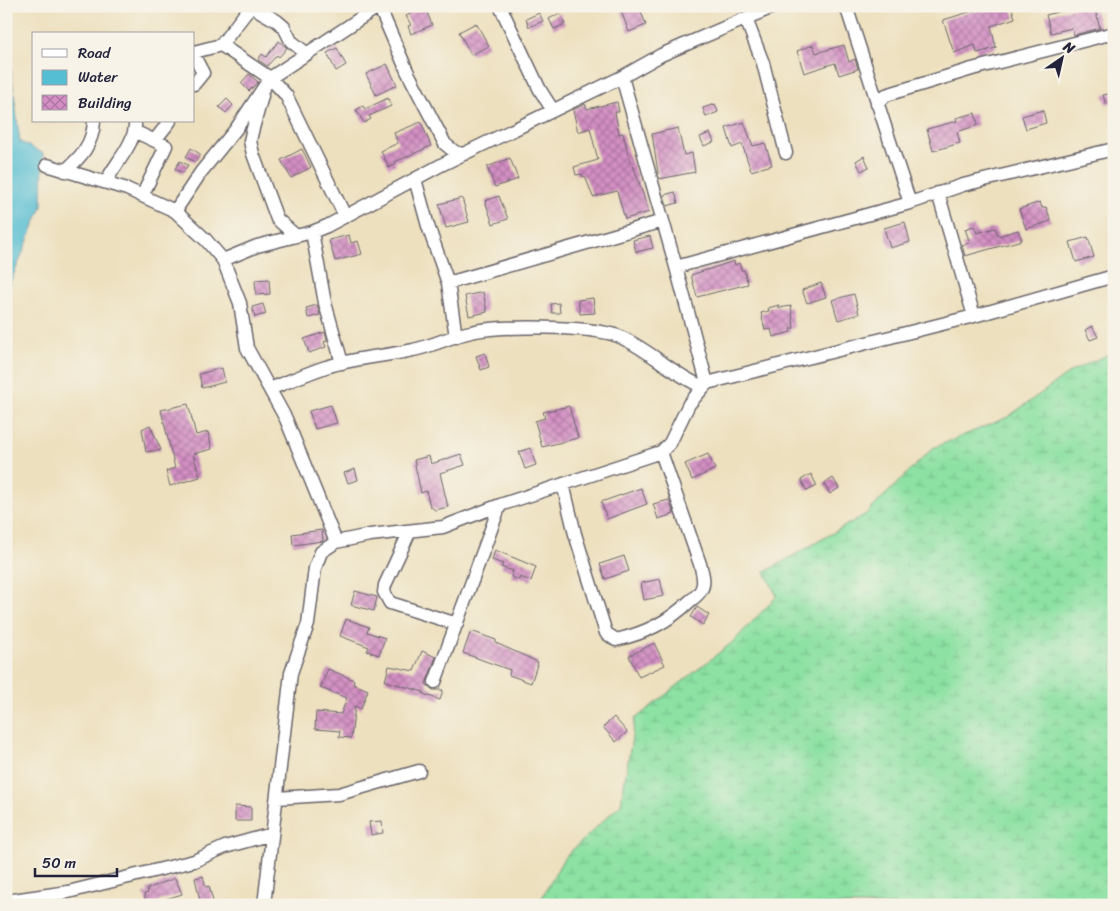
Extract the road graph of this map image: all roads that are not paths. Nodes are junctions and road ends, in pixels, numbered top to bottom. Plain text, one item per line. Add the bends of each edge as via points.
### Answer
1 (251, 6) edge
2 (379, 6) edge
3 (500, 6) edge
4 (775, 6) edge
5 (846, 6) edge
6 (746, 19) junction
7 (1114, 33) edge
8 (221, 45) junction
9 (195, 54) edge
10 (306, 54) junction
11 (195, 56) edge
12 (622, 76) junction
13 (270, 78) junction
14 (195, 83) edge
15 (263, 89) junction
16 (877, 104) junction
17 (552, 109) junction
18 (94, 122) edge
19 (169, 122) edge
20 (136, 127) edge
21 (155, 140) junction
22 (1114, 148) edge
23 (786, 153) dead end
24 (464, 154) junction
25 (47, 165) dead end
26 (65, 171) junction
27 (415, 179) junction
28 (106, 182) junction
29 (938, 193) junction
30 (143, 194) junction
31 (910, 202) junction
32 (175, 211) junction
33 (345, 216) junction
34 (663, 221) junction
35 (312, 232) junction
36 (295, 235) junction
37 (223, 260) junction
38 (676, 267) junction
39 (1114, 276) edge
40 (448, 284) junction
41 (974, 316) junction
42 (456, 336) junction
43 (342, 363) junction
44 (705, 385) junction
45 (270, 389) junction
46 (661, 452) junction
47 (563, 484) junction
48 (500, 505) junction
49 (410, 530) junction
50 (336, 542) junction
51 (457, 624) junction
52 (435, 682) dead end
53 (419, 771) dead end
54 (277, 798) junction
55 (272, 834) junction
56 (6, 901) edge
57 (264, 905) edge

1 - 8 street
1 - 10 street via 284,27 291,41
2 - 10 street
2 - 24 street via 437,130 449,148
3 - 17 street
4 - 6 street
5 - 16 street
6 - 12 street via 661,55
6 - 23 street via 763,63
7 - 16 street via 972,69 886,95
8 - 9 street
8 - 13 street
10 - 13 street
11 - 14 street via 203,72
12 - 17 street
12 - 34 street
13 - 15 street
13 - 33 street via 286,95
15 - 32 street
15 - 36 street via 252,132 252,148 278,219
16 - 31 street
17 - 24 street
18 - 26 street via 85,152
19 - 21 street
20 - 21 street
20 - 28 street
21 - 30 street via 166,146
22 - 29 street
24 - 27 street
25 - 26 street
26 - 28 street
27 - 33 street
27 - 40 street
28 - 30 street
29 - 31 street
29 - 41 street
30 - 32 street
31 - 38 street
32 - 37 street
33 - 35 street
34 - 38 street
34 - 40 street
35 - 36 street
35 - 43 street via 325,303
36 - 37 street
37 - 45 street via 240,303 247,348
38 - 44 street
39 - 41 street
40 - 42 street
41 - 44 street
42 - 43 street via 414,350
42 - 44 street via 522,328 617,336 686,380
43 - 45 street via 320,368
44 - 46 street via 689,404 670,442
45 - 50 street via 286,419
46 - 47 street
46 - 47 street via 704,582 701,591 680,611 659,626 633,636 616,640 606,633
47 - 48 street
48 - 49 street via 443,527
48 - 51 street
49 - 50 street
49 - 51 street via 385,585 386,598 390,603
50 - 54 street via 317,558 308,624 290,673
51 - 52 street
53 - 54 street via 339,794
54 - 55 street
55 - 56 street via 225,847 185,863 68,892
55 - 57 street

